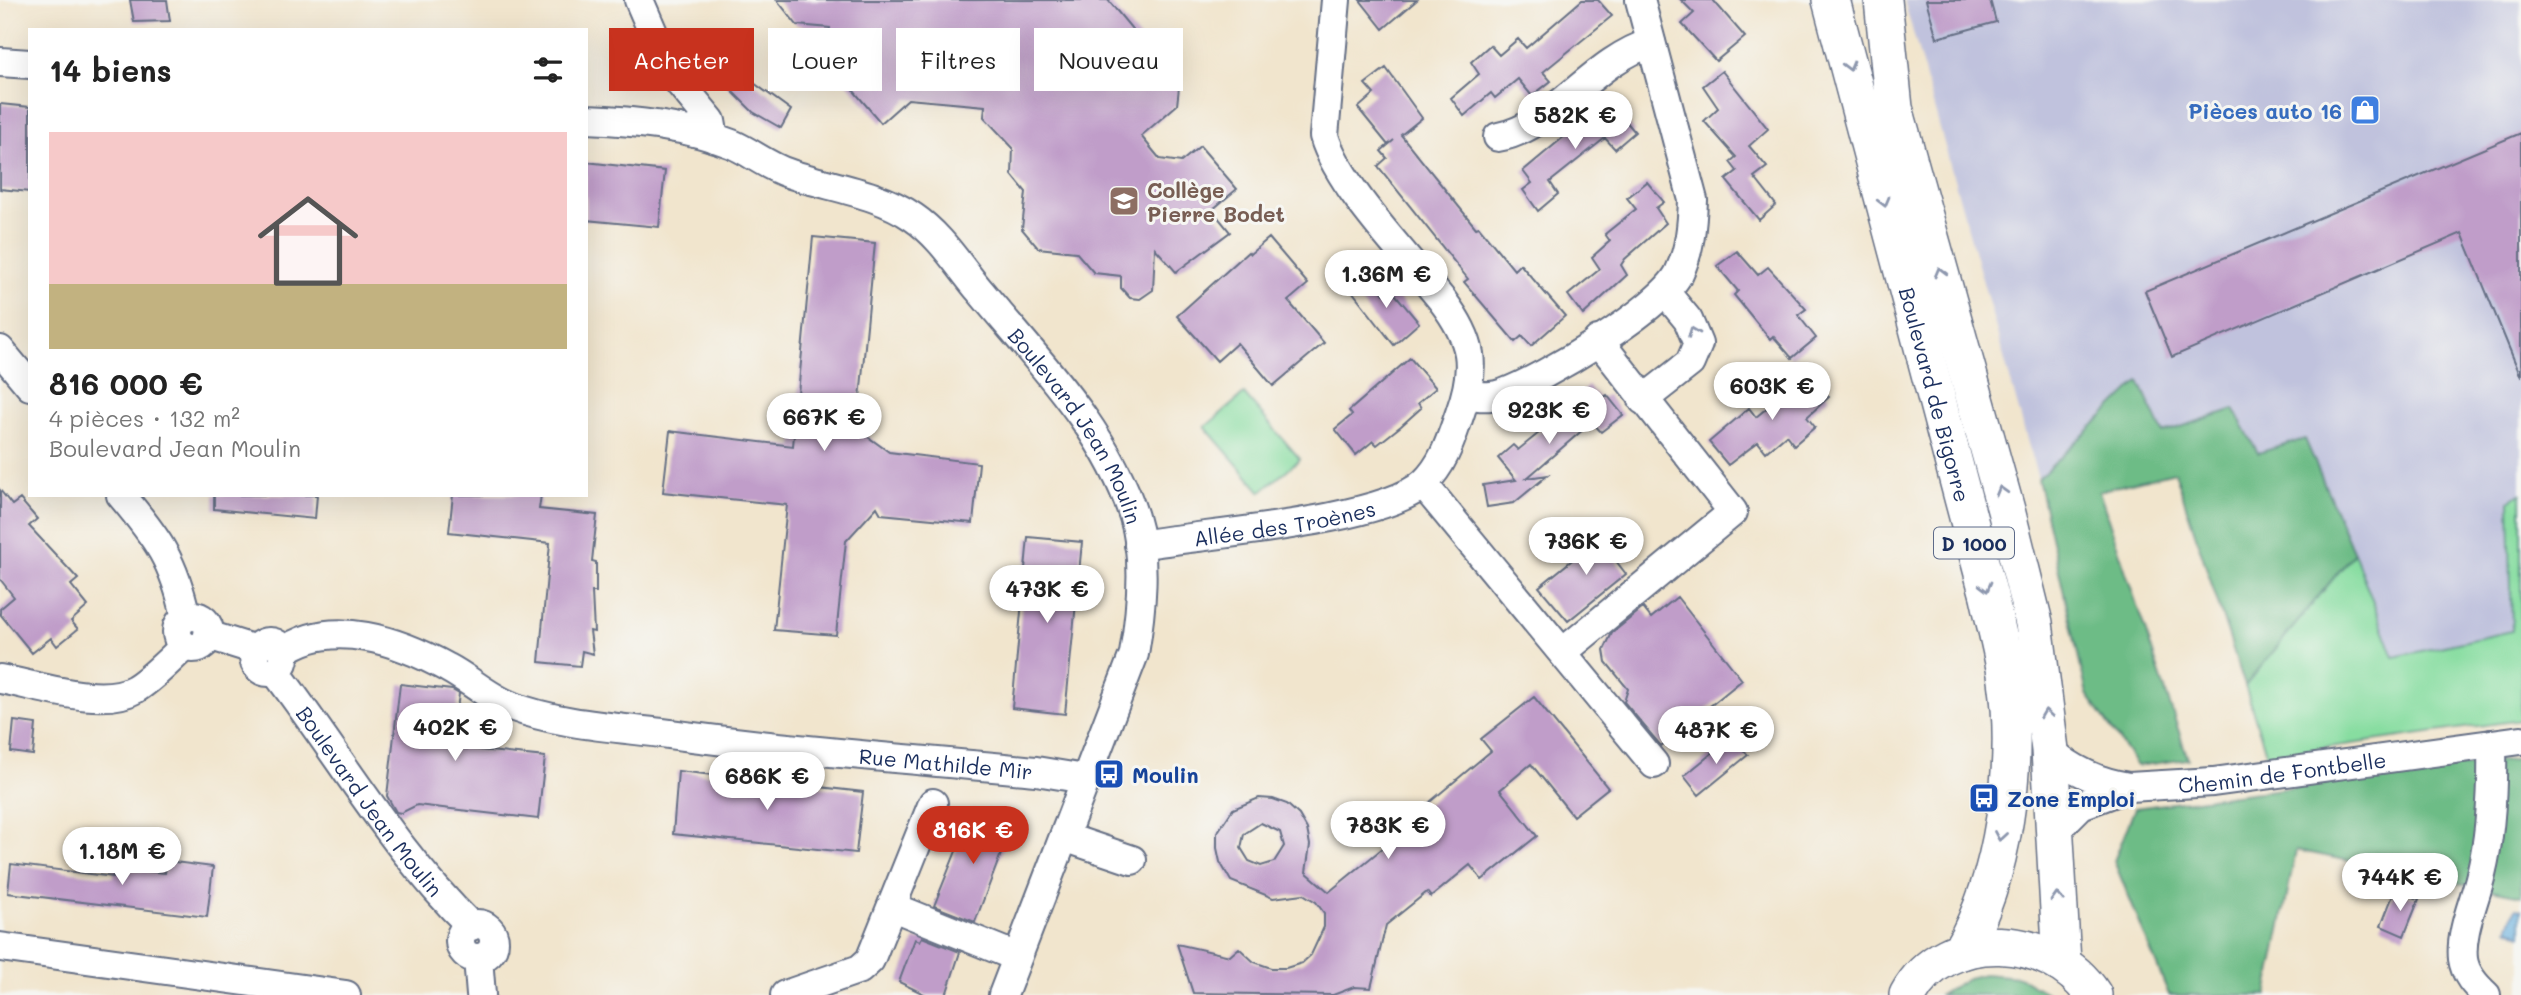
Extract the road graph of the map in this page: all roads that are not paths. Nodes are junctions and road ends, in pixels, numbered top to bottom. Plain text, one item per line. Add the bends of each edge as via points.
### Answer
1 (639, 0) edge
2 (1336, 0) edge
3 (1640, 0) edge
4 (1831, 0) edge
5 (1865, 0) edge
6 (1883, 0) edge
7 (1651, 43) junction
8 (0, 62) edge
9 (28, 64) edge
10 (1894, 108) junction
11 (588, 119) edge
12 (1497, 137) dead end
13 (714, 138) junction
14 (1665, 292) junction
15 (1598, 340) junction
16 (0, 350) edge
17 (28, 384) edge
18 (1467, 395) junction
19 (1643, 400) junction
20 (1423, 484) junction
21 (123, 497) edge
22 (1139, 545) junction
23 (196, 640) junction
24 (1563, 652) junction
25 (272, 657) junction
26 (0, 679) edge
27 (2521, 740) edge
28 (2492, 744) junction
29 (2050, 750) junction
30 (1654, 764) dead end
31 (1085, 779) junction
32 (2129, 787) junction
33 (933, 803) dead end
34 (2054, 831) junction
35 (1064, 837) junction
36 (1132, 860) dead end
37 (893, 907) junction
38 (0, 947) edge
39 (1961, 951) junction
40 (1017, 957) junction
41 (2063, 963) junction
42 (346, 995) edge
43 (481, 995) edge
44 (785, 995) edge
45 (1003, 995) edge
46 (1908, 995) edge
47 (2093, 995) edge
48 (2486, 995) edge

1 - 13 street via 669,70 710,121
2 - 18 street via 1323,120 1329,153 1457,320 1469,345 1472,368
3 - 7 street
4 -> 39 main road, Boulevard de Bigorre / D 1000 via 1989,596 2007,682 2008,782 1998,849 1982,912
5 - 10 main road, D 1000
6 - 10 main road
7 - 12 street via 1622,55 1520,131
7 - 14 street via 1693,200 1688,249 1679,274
8 - 9 street
29 -> 10 main road, D 1000 via 2034,623 2018,554
11 - 13 street, Boulevard Jean Moulin via 632,121
13 - 22 street, Boulevard Jean Moulin via 768,166 877,200 928,229 1081,416 1124,491
14 - 15 street
19 -> 14 street via 1690,363 1698,344 1688,320
15 - 18 street via 1503,394
15 - 19 street
16 - 17 street
18 - 20 street via 1448,447
19 - 24 street via 1733,512
20 - 22 street, Allée des Troènes via 1382,505 1298,523
20 - 24 street
21 - 23 street via 171,563 186,617 201,619 208,628
22 - 31 street, Boulevard Jean Moulin via 1140,616 1134,654
23 - 25 street
23 - 26 street via 133,690 113,697
24 - 30 street
25 - 31 street, Rue Mathilde Mir via 315,635 368,638 420,654 509,706 559,719 715,741
25 - 43 street, Boulevard Jean Moulin via 409,857 471,926 463,931 460,943 465,953 478,958
27 - 28 street, Chemin de Fontbelle
28 - 32 street, Chemin de Fontbelle via 2213,782
28 - 48 street via 2493,780 2482,872 2463,958 2467,973
29 - 32 street via 2075,769
29 - 34 main road, D 1000
31 - 35 street, Boulevard Jean Moulin
32 - 34 street, Chemin de Fontbelle via 2081,805
33 - 37 street
41 -> 34 main road, D 1000
35 - 36 street
35 - 40 street, Boulevard Jean Moulin
37 - 40 street
37 - 44 street via 870,960 860,969
38 - 42 street
39 - 41 main road via 2013,945
39 - 46 main road via 1934,967
40 - 45 street, Boulevard Jean Moulin
41 - 47 main road

